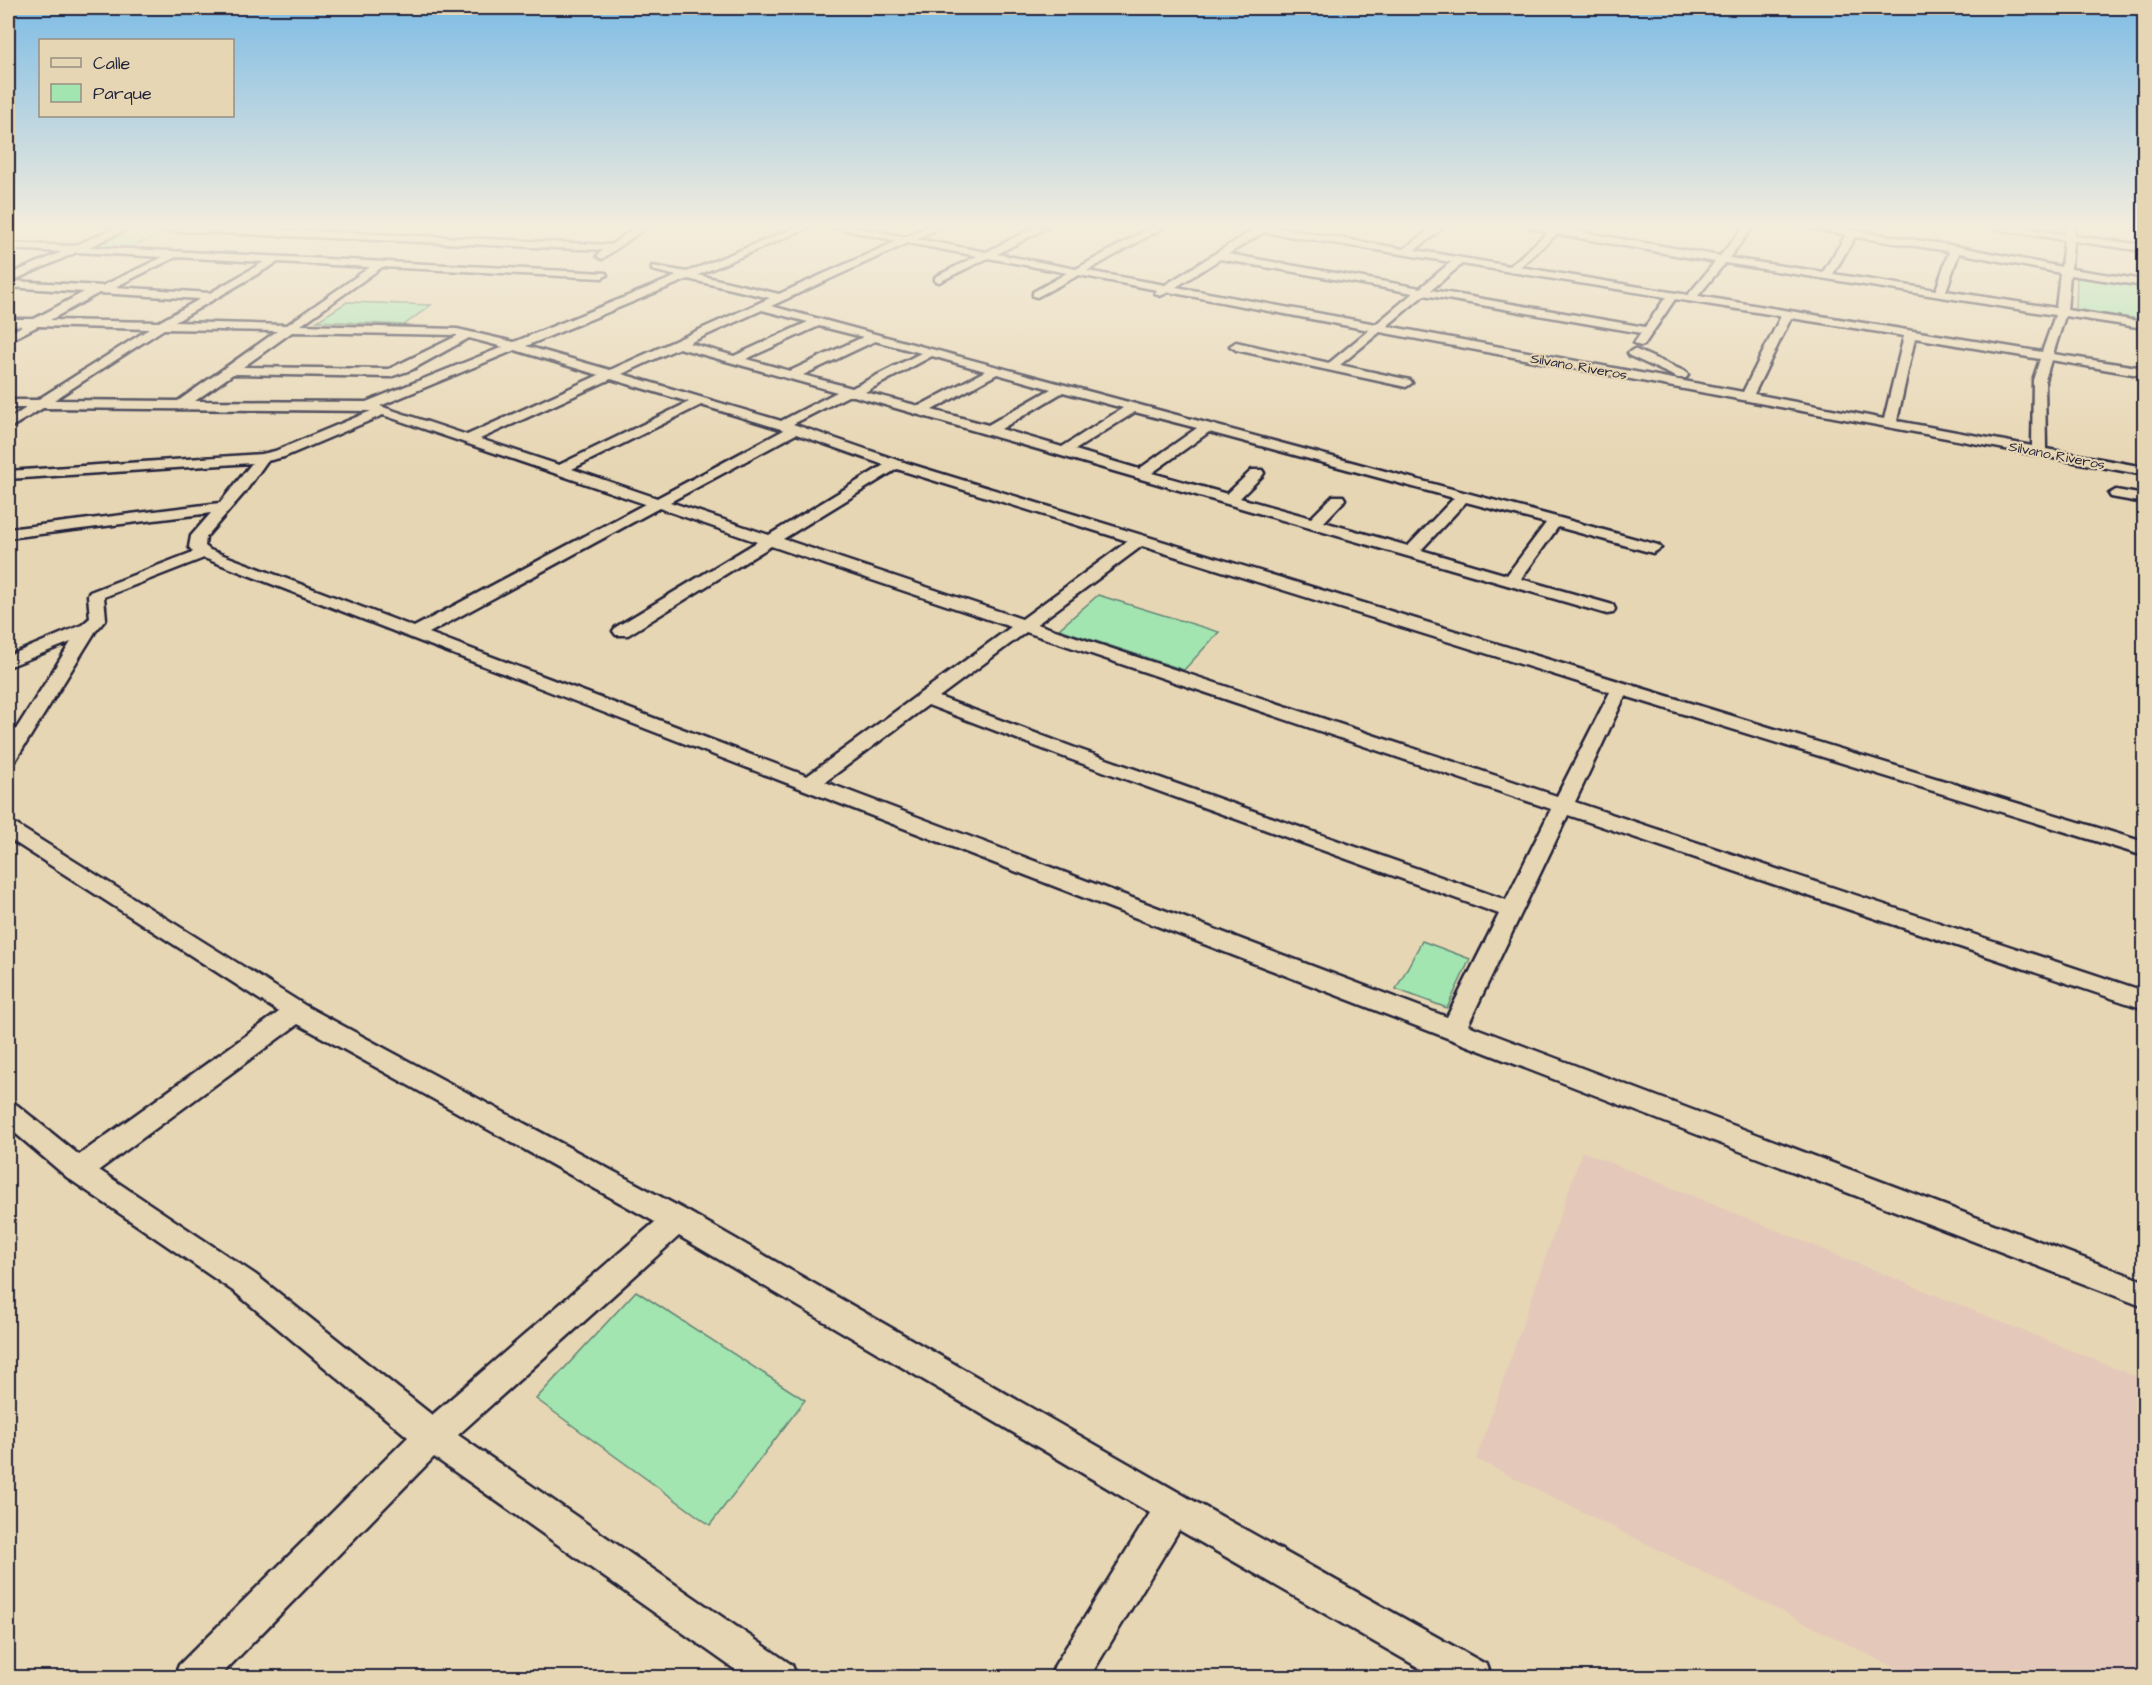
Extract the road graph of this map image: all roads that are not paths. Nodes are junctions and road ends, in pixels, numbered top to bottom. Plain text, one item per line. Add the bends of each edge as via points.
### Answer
1 (67, 306) edge
2 (195, 306) edge
3 (321, 306) edge
4 (614, 306) edge
5 (760, 306) joint
6 (1254, 306) edge
7 (1404, 306) edge
8 (1502, 306) edge
9 (1666, 306) edge
10 (1730, 306) edge
11 (2018, 306) edge
12 (2062, 306) edge
13 (2061, 312) junction
14 (1787, 315) junction
15 (8, 322) edge
16 (36, 322) junction
17 (818, 322) junction
18 (162, 325) junction
19 (2145, 325) edge
20 (289, 328) junction
21 (1377, 329) junction
22 (1648, 332) junction
23 (1910, 334) junction
24 (467, 335) junction
25 (873, 337) junction
26 (8, 338) edge
27 (678, 344) junction
28 (514, 346) junction
29 (1236, 346) dead end
30 (930, 353) junction
31 (1634, 353) junction
32 (2046, 356) junction
33 (734, 360) junction
34 (1332, 366) junction
35 (230, 370) junction
36 (994, 371) junction
37 (2145, 372) edge
38 (1621, 373) junction
39 (611, 376) junction
40 (790, 376) junction
41 (1406, 382) dead end
42 (1059, 388) junction
43 (849, 393) junction
44 (1733, 394) junction
45 (1747, 396) junction
46 (700, 401) junction
47 (8, 404) edge
48 (39, 404) junction
49 (181, 405) junction
50 (1132, 408) junction
51 (375, 409) junction
52 (918, 412) junction
53 (1890, 423) junction
54 (8, 425) edge
55 (789, 427) junction
56 (1206, 428) junction
57 (990, 430) junction
58 (468, 439) junction
59 (2039, 451) junction
60 (1063, 452) junction
61 (262, 458) junction
62 (895, 464) junction
63 (562, 469) junction
64 (2145, 471) edge
65 (1257, 473) dead end
66 (1141, 474) junction
67 (8, 475) edge
68 (2116, 494) dead end
69 (1463, 497) junction
70 (1338, 499) dead end
71 (2145, 499) edge
72 (1229, 500) junction
73 (658, 504) junction
74 (222, 507) junction
75 (1555, 522) junction
76 (1314, 524) junction
77 (8, 532) edge
78 (1140, 540) junction
79 (770, 541) junction
80 (1653, 548) dead end
81 (1411, 552) junction
82 (204, 553) junction
83 (1511, 581) junction
84 (1607, 609) dead end
85 (1023, 626) junction
86 (88, 629) junction
87 (622, 631) dead end
88 (414, 634) junction
89 (8, 662) edge
90 (1620, 689) junction
91 (926, 698) junction
92 (8, 757) edge
93 (809, 784) junction
94 (1562, 805) junction
95 (8, 829) edge
96 (2145, 849) edge
97 (1512, 910) junction
98 (2145, 1000) edge
99 (297, 1012) junction
100 (1453, 1030) junction
101 (8, 1112) edge
102 (78, 1170) junction
103 (677, 1220) junction
104 (2145, 1294) edge
105 (432, 1436) junction
106 (1173, 1508) junction
107 (192, 1677) edge
108 (779, 1677) edge
109 (1068, 1677) edge
110 (1474, 1677) edge

1 - 16 street
2 - 18 street
3 - 20 street
4 - 28 street
5 - 17 street
5 - 27 street
6 - 21 street, Silvano Riveros
7 - 21 street
8 - 22 street
9 - 22 street
10 - 14 street
11 - 13 street
12 - 13 street
13 - 19 street
13 - 32 street
14 - 23 street
14 - 45 street
15 - 16 street
16 - 18 street
16 - 26 street
17 - 25 street
17 - 33 street
18 - 20 street
18 - 48 street
20 - 24 street via 446,331
20 - 35 street
21 - 34 street
21 - 38 street, Silvano Riveros
22 - 31 street
23 - 32 street
23 - 53 street
24 - 28 street
24 - 35 street via 390,373
25 - 30 street
25 - 40 street
27 - 33 street
27 - 39 street
28 - 39 street
28 - 51 street
29 - 34 street
30 - 36 street
30 - 43 street
31 - 38 street
31 - 44 street
32 - 37 street
32 - 59 street via 2038,380
33 - 40 street
34 - 41 street
35 - 49 street
36 - 42 street
36 - 52 street
38 - 44 street, Silvano Riveros
39 - 46 street
39 - 58 street
40 - 43 street
42 - 50 street
42 - 57 street
43 - 52 street
43 - 55 street
44 - 45 street, Silvano Riveros
45 - 53 street, Silvano Riveros
46 - 55 street
46 - 63 street
47 - 48 street
48 - 49 street
48 - 54 street
49 - 51 street
50 - 56 street
50 - 60 street
51 - 58 street
51 - 61 street via 279,454
52 - 57 street
53 - 59 street, Silvano Riveros
55 - 62 street
55 - 73 street
56 - 66 street
56 - 69 street
57 - 60 street
58 - 63 street
59 - 64 street, Silvano Riveros
60 - 66 street
61 - 67 street
61 - 74 street
62 - 78 street
62 - 79 street
63 - 73 street
65 - 72 street
66 - 72 street
68 - 71 street
69 - 75 street
69 - 81 street
70 - 76 street
72 - 76 street
73 - 79 street
73 - 88 street
74 - 77 street
74 - 82 street via 199,536 196,547
75 - 80 street
75 - 83 street
76 - 81 street
78 - 85 street
78 - 90 street
79 - 85 street
79 - 87 street
81 - 83 street
82 - 86 street via 96,595 98,619
82 - 88 street
83 - 84 street
85 - 91 street
85 - 94 street
86 - 89 street
86 - 92 street
88 - 93 street
90 - 94 street
90 - 96 street
91 - 93 street
91 - 97 street
93 - 100 street
94 - 97 street
94 - 98 street
95 - 99 street
97 - 100 street
99 - 102 street
99 - 103 street
100 - 104 street
101 - 102 street
102 - 105 street via 246,1284
103 - 105 street
103 - 106 street
105 - 107 street
105 - 108 street
106 - 109 street
106 - 110 street

